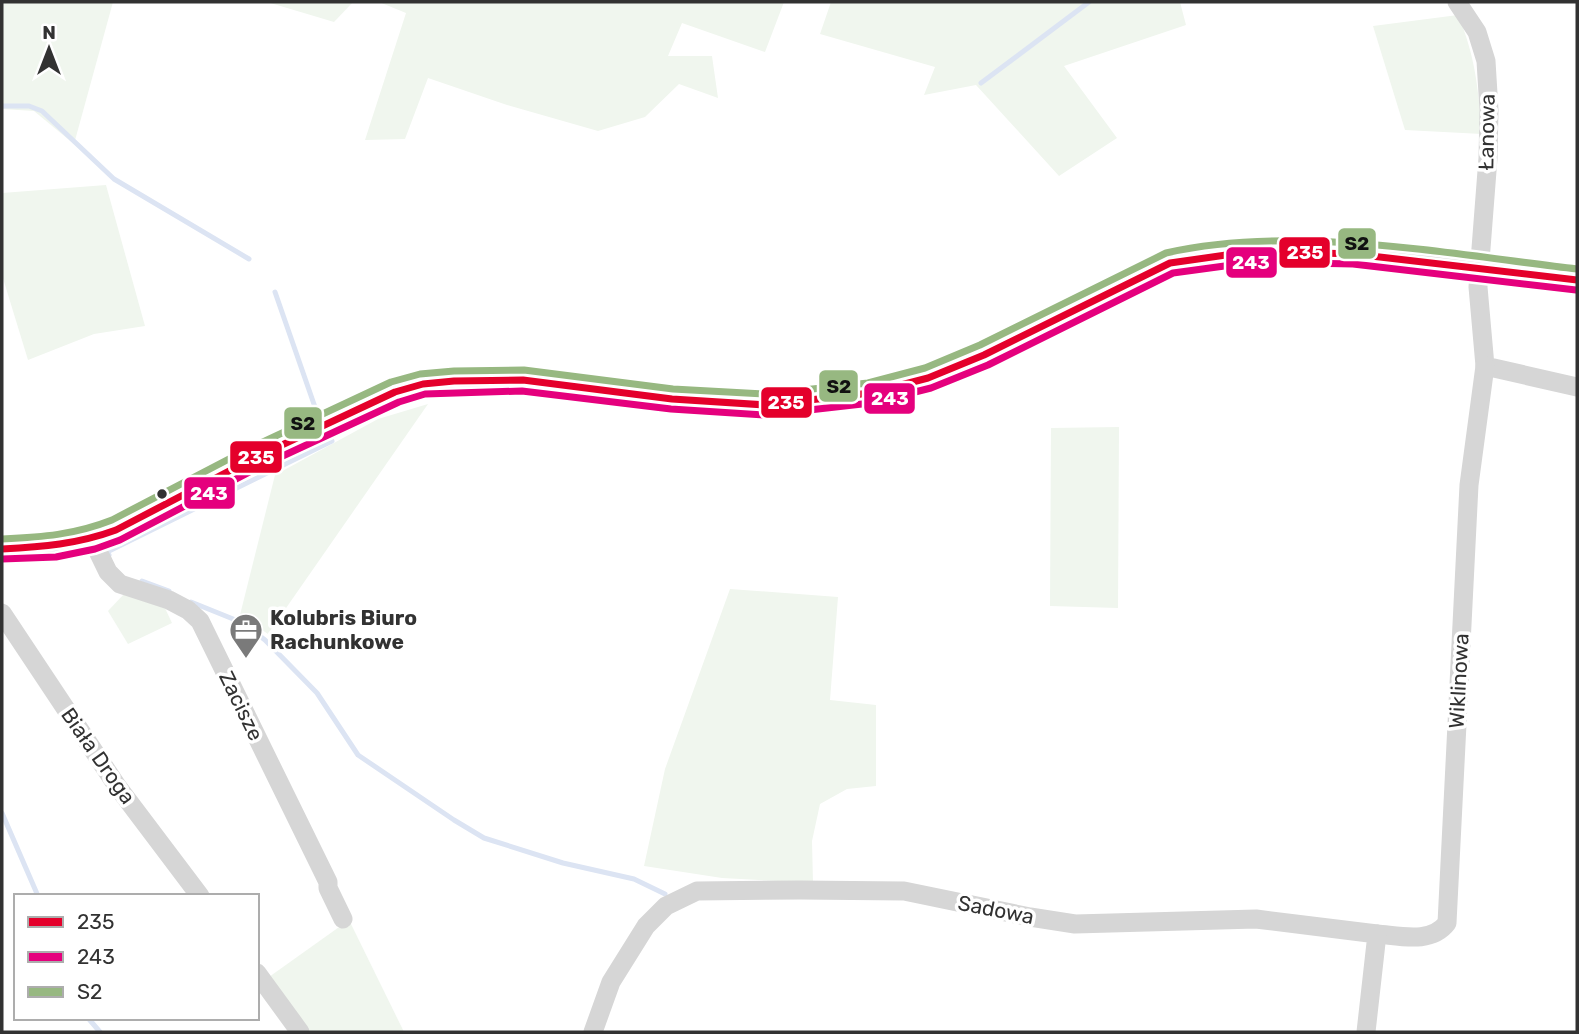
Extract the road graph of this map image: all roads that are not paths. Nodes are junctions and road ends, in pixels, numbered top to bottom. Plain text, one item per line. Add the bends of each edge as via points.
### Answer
1 (1457, 2) edge
2 (1479, 270) junction
3 (1577, 280) edge
4 (1485, 366) junction
5 (1577, 387) edge
6 (92, 539) junction
7 (2, 549) edge
8 (2, 613) edge
9 (198, 894) edge
10 (343, 919) dead end
11 (1377, 934) junction
12 (259, 976) edge
13 (300, 1032) edge
14 (593, 1032) edge
15 (1366, 1032) edge

1 - 2 street, Łanowa via 1477,32 1486,61 1488,158
2 - 3 street
2 - 4 street, Wiklinowa
2 - 6 street via 1354,254 1254,251 1200,257 1145,274 928,378 814,401 722,404 523,380 423,384 384,397
4 - 5 street
4 - 11 street, Wiklinowa via 1469,485 1447,923 1433,935
6 - 7 street via 54,547
6 - 10 street, Zacisze via 108,572 120,584 169,600 200,621
8 - 9 street, Biała Droga via 117,786
11 - 14 street, Sadowa via 1256,919 1075,924 904,891 697,891 666,906 646,926 611,982
11 - 15 street
12 - 13 street

